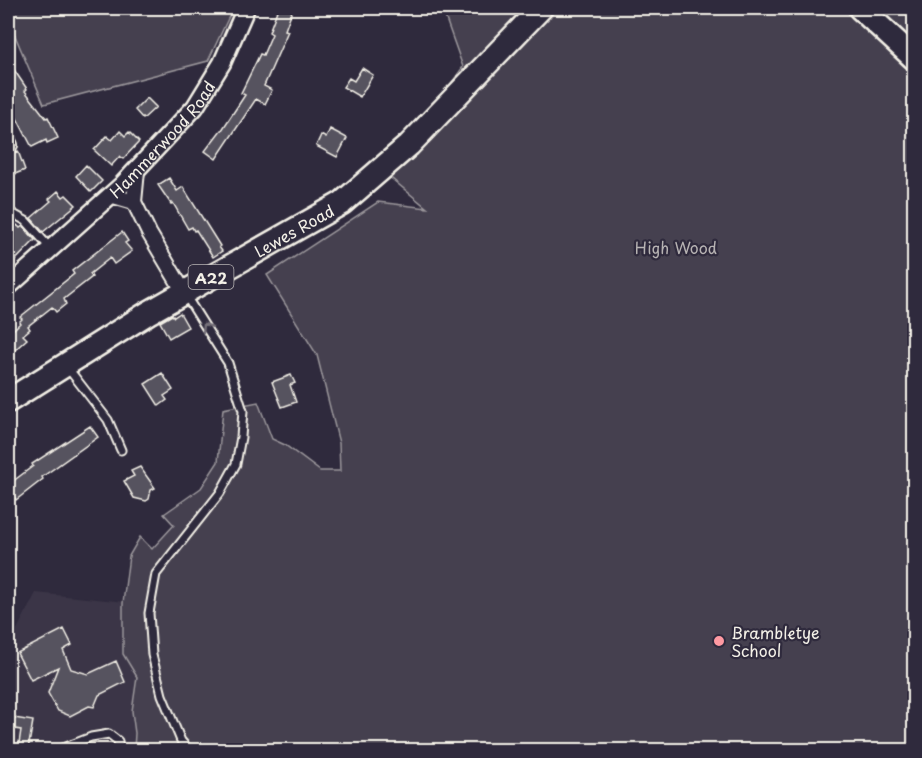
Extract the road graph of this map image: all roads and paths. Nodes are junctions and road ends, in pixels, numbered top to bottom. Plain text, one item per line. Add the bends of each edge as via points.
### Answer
1 (246, 8) edge
2 (541, 8) edge
3 (860, 8) edge
4 (915, 58) edge
5 (137, 171) junction
6 (110, 195) junction
7 (134, 202) junction
8 (8, 211) edge
9 (51, 248) junction
10 (8, 286) edge
11 (184, 292) junction
12 (66, 365) junction
13 (8, 401) edge
14 (121, 450) dead end
15 (60, 750) edge
16 (119, 750) edge
17 (189, 750) edge

1 - 5 street, Hammerwood Road via 222,63 195,107
2 - 11 highway, Lewes Road / A22 via 409,146 342,203
3 - 4 highway
5 - 6 street, Hammerwood Road
5 - 7 street
6 - 7 street
6 - 9 street, Hammerwood Road
7 - 11 street
8 - 9 lane via 35,229
9 - 10 street, Hammerwood Road
11 - 12 highway, Lewes Road / A22
17 -> 11 lane via 181,741 162,695 152,655 149,613 156,574 220,493 236,464 243,411 228,363
12 - 13 highway, Lewes Road / A22
12 - 14 lane via 108,420
15 - 16 lane via 109,734 118,741

